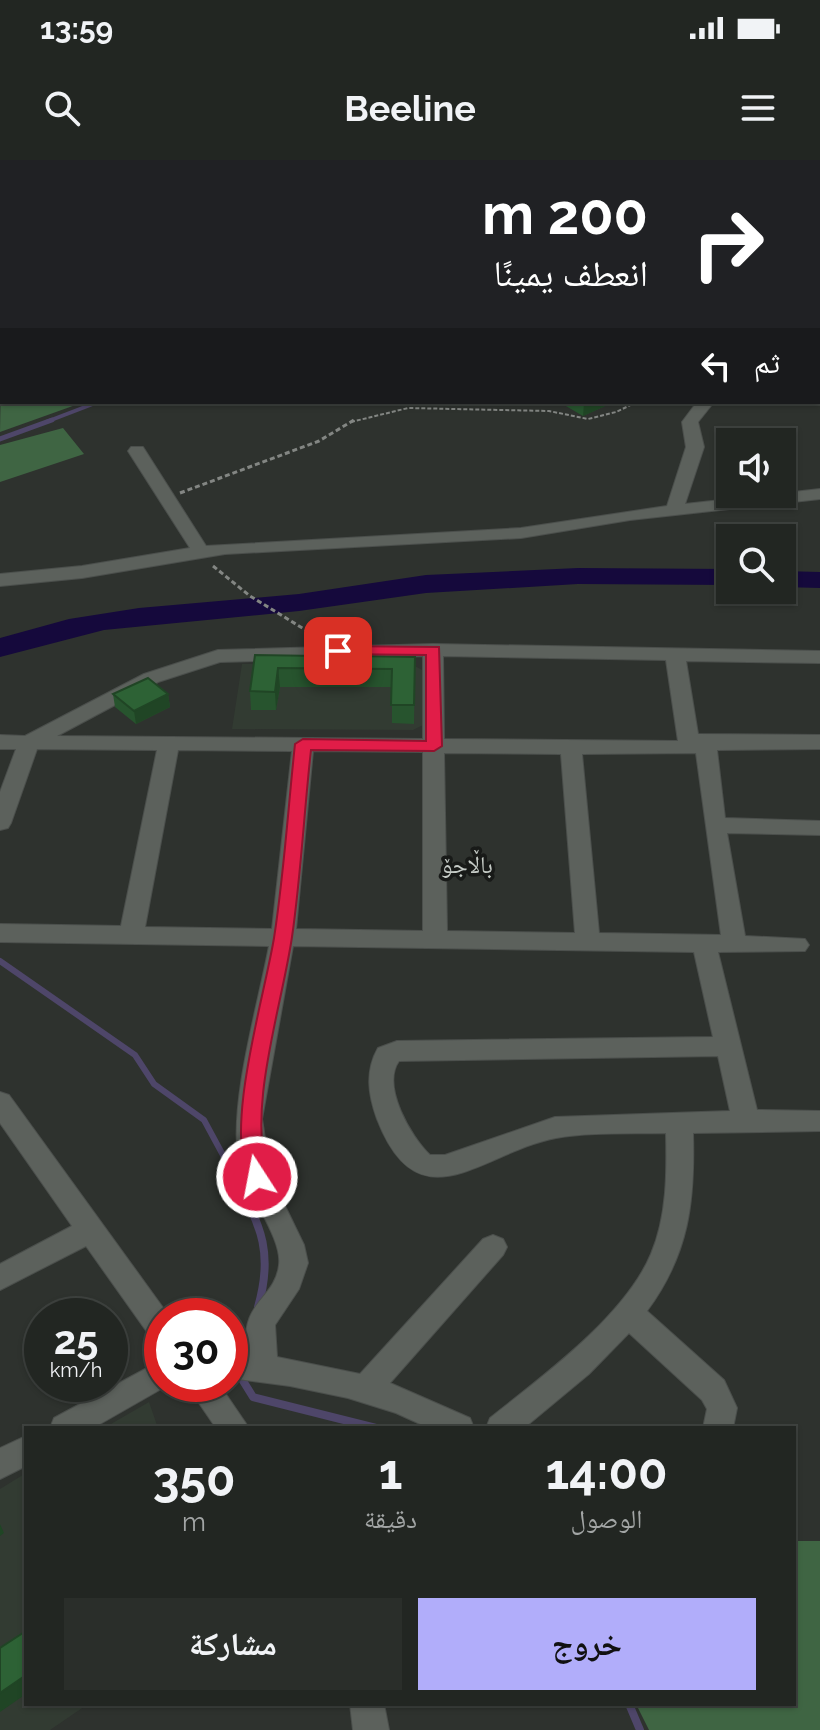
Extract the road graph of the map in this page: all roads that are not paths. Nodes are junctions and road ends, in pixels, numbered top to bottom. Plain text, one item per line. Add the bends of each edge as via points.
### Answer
1 (704, 404) edge
2 (137, 451) dead end
3 (820, 494) edge
4 (674, 510) junction
5 (201, 552) junction
6 (0, 580) edge
7 (433, 650) junction
8 (675, 656) junction
9 (820, 657) edge
10 (0, 742) edge
11 (29, 742) junction
12 (169, 742) junction
13 (820, 742) edge
14 (695, 743) junction
15 (303, 744) junction
16 (434, 746) junction
17 (571, 747) junction
18 (2, 813) edge
19 (715, 825) junction
20 (820, 828) edge
21 (0, 933) edge
22 (131, 935) junction
23 (283, 937) junction
24 (435, 938) junction
25 (588, 943) junction
26 (704, 943) junction
27 (734, 944) junction
28 (797, 945) dead end
29 (729, 1046) junction
30 (0, 1102) edge
31 (746, 1121) junction
32 (820, 1121) edge
33 (679, 1122) junction
34 (9, 1130) edge
35 (90, 1230) junction
36 (493, 1247) dead end
37 (0, 1278) edge
38 (144, 1305) edge
39 (627, 1312) junction
40 (248, 1367) edge
41 (264, 1368) junction
42 (144, 1383) edge
43 (367, 1388) junction
44 (214, 1402) edge
45 (69, 1426) edge
46 (232, 1426) edge
47 (455, 1426) edge
48 (503, 1426) edge
49 (718, 1426) edge
50 (24, 1451) edge
51 (0, 1464) edge
52 (367, 1706) edge
53 (371, 1730) edge

1 - 4 street via 690,422 695,447
2 - 5 street
3 - 4 street
4 - 5 street via 521,533
5 - 6 street
7 - 8 street
7 - 11 street via 218,656 151,678
7 - 16 street
8 - 9 street
8 - 14 street
10 - 11 street
11 - 12 street
11 - 18 street
12 - 15 street
12 - 22 street
13 - 14 street
14 - 17 street
14 - 19 street
15 - 16 street
15 - 23 street
16 - 17 street
16 - 24 street
17 - 25 street
19 - 20 street
19 - 27 street
21 - 22 street
22 - 23 street
23 - 24 street
23 - 41 street via 249,1119 257,1177 294,1263 261,1322
24 - 25 street
25 - 26 street
26 - 27 street
26 - 29 street
27 - 28 street
29 - 31 street
29 - 33 street via 397,1051 381,1063 391,1120 411,1157 425,1166 443,1167 551,1129
30 - 34 street
31 - 32 street
31 - 33 street
33 - 39 street via 674,1228 654,1276
34 - 35 street
35 - 37 street
35 - 38 street
36 - 43 street
39 - 48 street via 571,1370
39 - 49 street via 713,1390 722,1408
40 - 41 street
41 - 43 street
42 - 45 street
43 - 47 street
44 - 46 street
50 - 51 street
52 - 53 street

